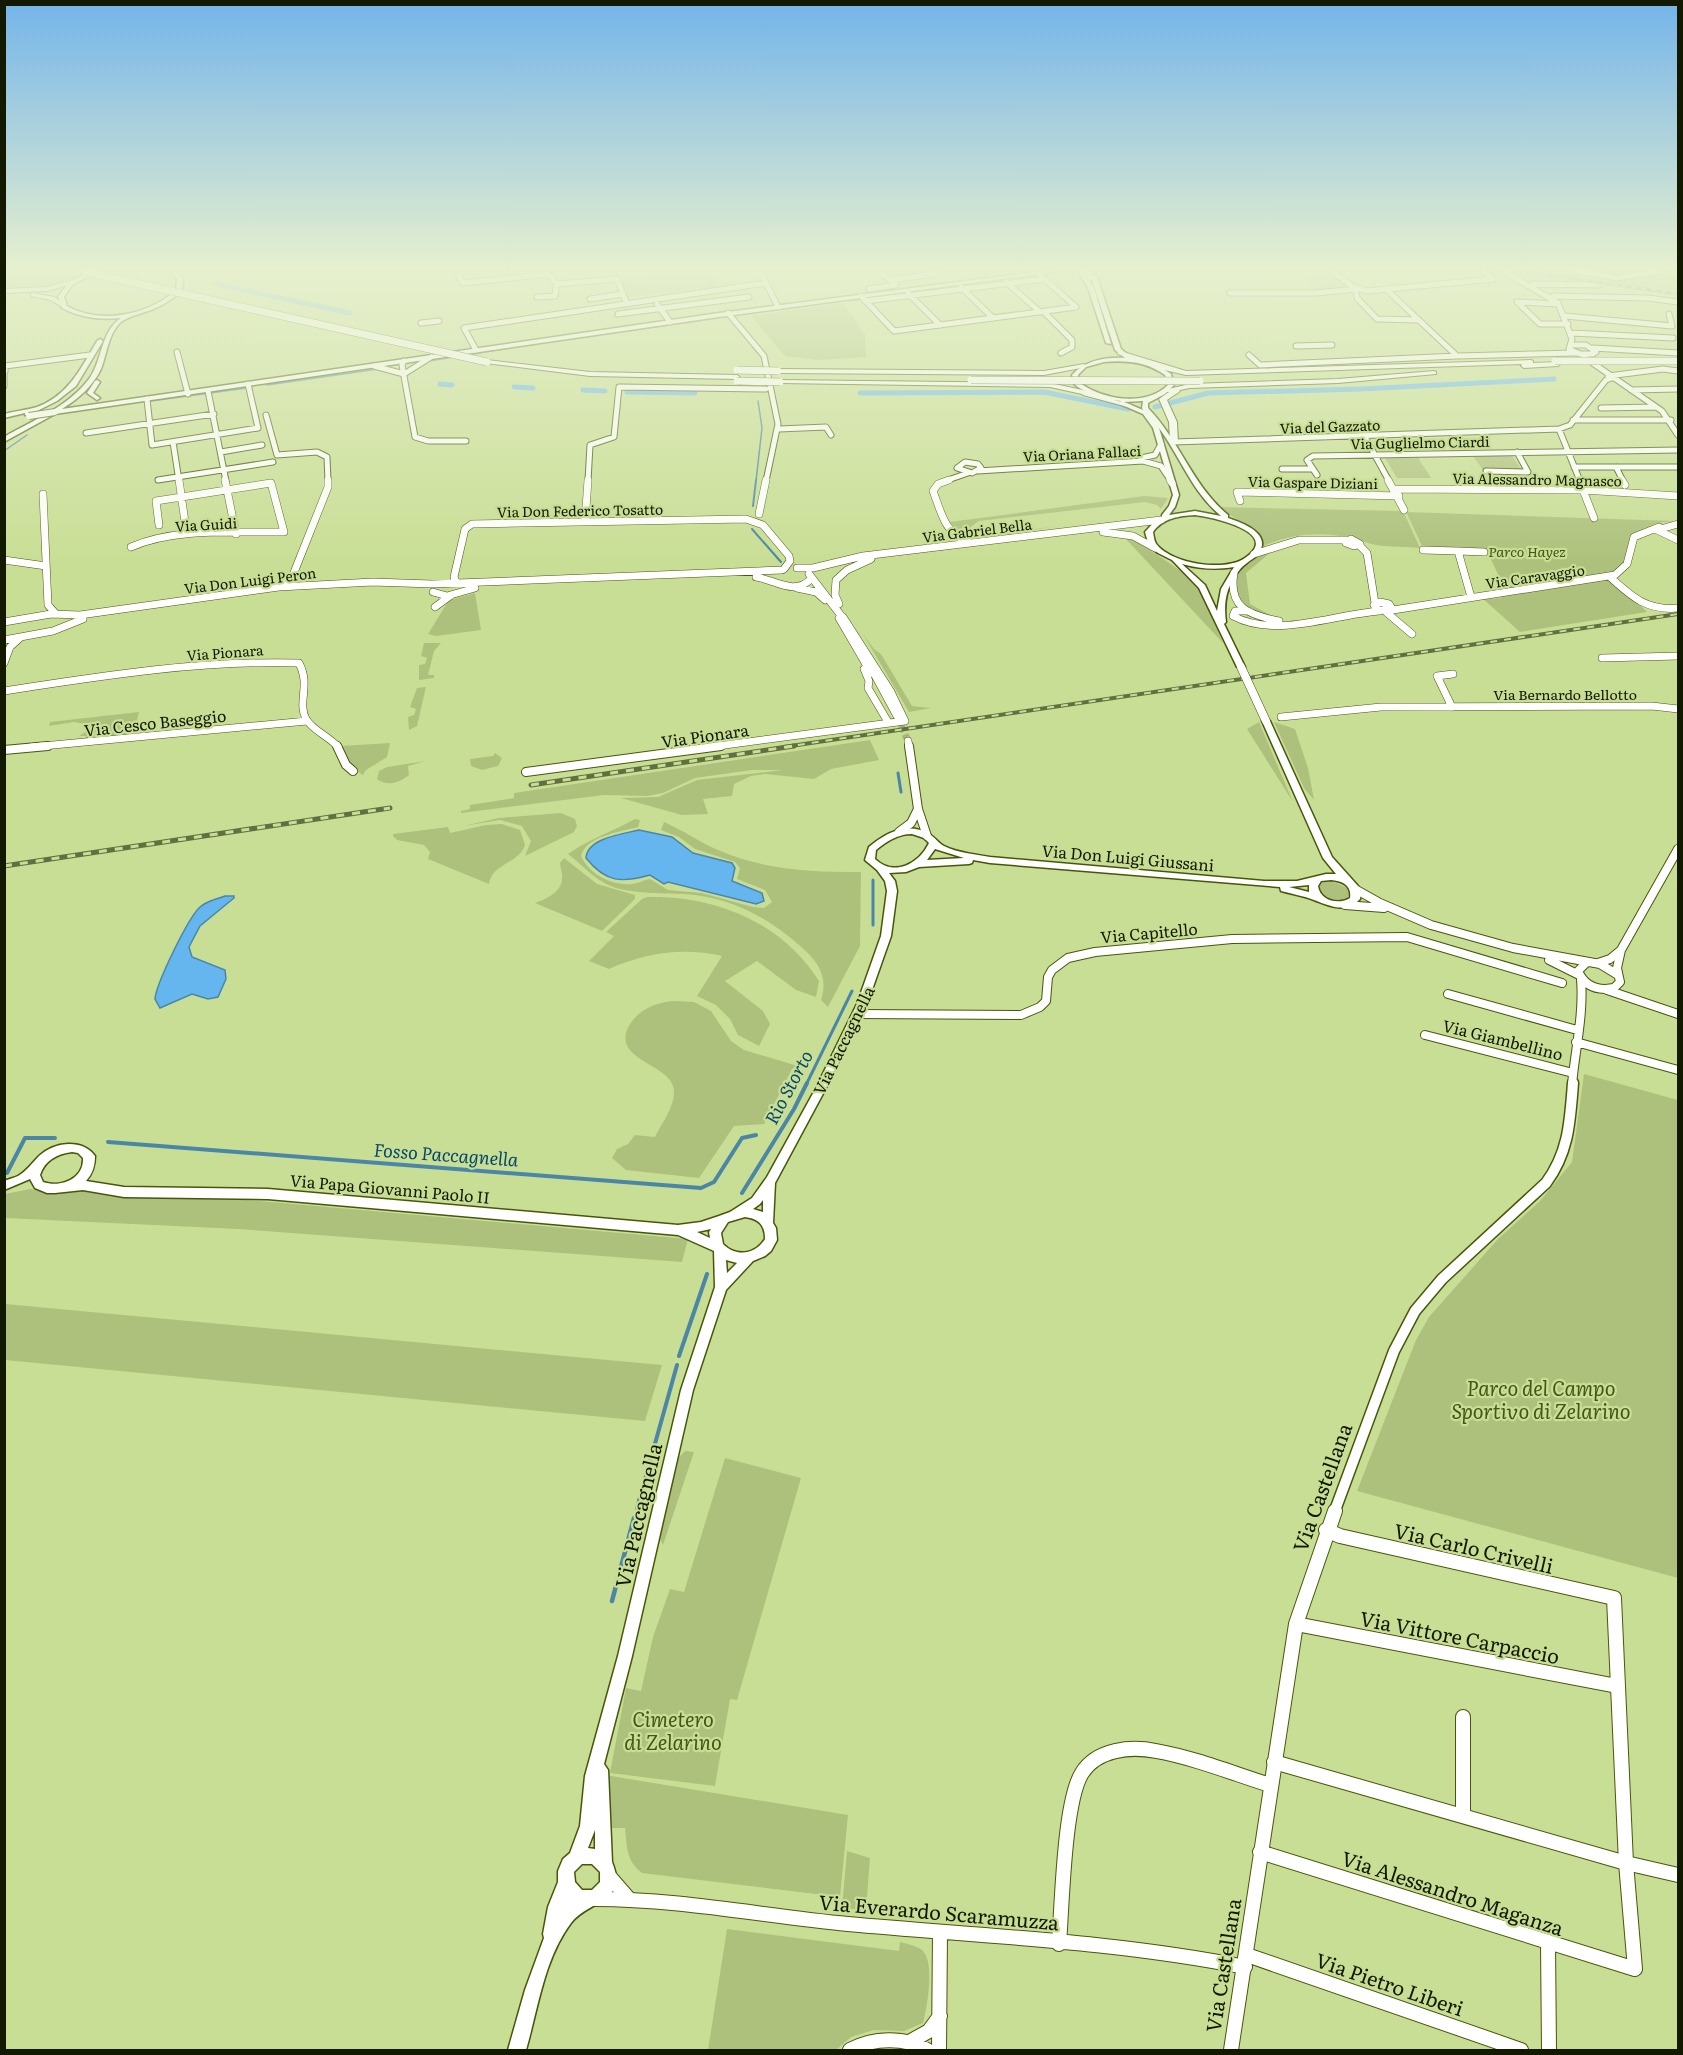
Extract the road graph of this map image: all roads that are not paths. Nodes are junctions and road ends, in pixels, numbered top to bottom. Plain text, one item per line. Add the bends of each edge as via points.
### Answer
1 (86, 367) edge
2 (88, 367) edge
3 (98, 367) edge
4 (104, 367) edge
5 (181, 367) edge
6 (368, 367) edge
7 (377, 367) edge
8 (402, 367) edge
9 (413, 367) edge
10 (544, 367) edge
11 (766, 367) edge
12 (1079, 367) edge
13 (1083, 367) edge
14 (1165, 367) edge
15 (1469, 367) edge
16 (1501, 367) edge
17 (1597, 367) edge
18 (1158, 368) joint
19 (5, 371) edge
20 (1678, 371) edge
21 (404, 374) junction
22 (779, 376) junction
23 (1610, 377) junction
24 (1196, 379) junction
25 (248, 384) junction
26 (4, 386) edge
27 (1067, 387) junction
28 (766, 389) dead end
29 (1631, 390) junction
30 (1678, 390) edge
31 (67, 391) junction
32 (1166, 391) junction
33 (209, 392) junction
34 (188, 393) junction
35 (1094, 394) junction
36 (1106, 397) junction
37 (1150, 398) junction
38 (99, 399) junction
39 (147, 401) junction
40 (80, 402) junction
41 (128, 402) junction
42 (1128, 405) junction
43 (95, 406) junction
44 (1656, 407) junction
45 (87, 408) junction
46 (1600, 408) dead end
47 (57, 410) junction
48 (214, 414) junction
49 (34, 415) junction
50 (266, 416) dead end
51 (1574, 419) junction
52 (6, 420) edge
53 (1671, 420) junction
54 (150, 423) junction
55 (779, 429) junction
56 (1558, 429) junction
57 (86, 433) dead end
58 (4, 435) edge
59 (218, 435) junction
60 (831, 435) dead end
61 (1678, 435) edge
62 (1365, 437) junction
63 (4, 440) edge
64 (466, 441) dead end
65 (174, 442) junction
66 (1174, 442) junction
67 (1161, 444) junction
68 (4, 445) edge
69 (262, 445) dead end
70 (1678, 450) edge
71 (220, 452) junction
72 (1517, 452) junction
73 (1568, 452) junction
74 (1375, 454) junction
75 (273, 462) dead end
76 (1574, 467) junction
77 (1616, 467) junction
78 (1678, 467) edge
79 (979, 468) junction
80 (1282, 469) dead end
81 (1312, 469) junction
82 (224, 470) junction
83 (959, 470) junction
84 (1486, 471) dead end
85 (968, 473) junction
86 (1317, 475) dead end
87 (178, 477) junction
88 (957, 478) junction
89 (158, 480) dead end
90 (1624, 485) dead end
91 (1174, 487) junction
92 (1394, 489) junction
93 (228, 490) junction
94 (1583, 490) junction
95 (43, 494) dead end
96 (1399, 496) junction
97 (1678, 496) edge
98 (182, 497) junction
99 (1240, 501) dead end
100 (1404, 510) dead end
101 (759, 514) dead end
102 (1164, 519) junction
103 (1594, 519) dead end
104 (1234, 521) junction
105 (185, 522) dead end
106 (585, 522) junction
107 (1678, 524) edge
108 (159, 525) dead end
109 (1663, 526) junction
110 (1678, 530) edge
111 (1644, 533) junction
112 (236, 534) junction
113 (1668, 536) junction
114 (954, 537) junction
115 (1678, 538) edge
116 (973, 543) junction
117 (945, 546) junction
118 (131, 547) dead end
119 (1155, 548) junction
120 (1423, 550) dead end
121 (1458, 551) junction
122 (1484, 552) dead end
123 (1251, 556) junction
124 (870, 559) junction
125 (1173, 559) junction
126 (4, 560) edge
127 (456, 564) junction
128 (46, 566) junction
129 (797, 568) junction
130 (783, 570) junction
131 (1234, 573) junction
132 (293, 575) junction
133 (1610, 577) junction
134 (811, 578) junction
135 (774, 581) junction
136 (440, 583) junction
137 (457, 583) junction
138 (307, 585) junction
139 (279, 587) junction
140 (794, 587) junction
141 (434, 592) junction
142 (454, 594) junction
143 (1471, 597) junction
144 (48, 605) junction
145 (1678, 608) edge
146 (1381, 609) junction
147 (1248, 611) junction
148 (60, 614) junction
149 (842, 616) junction
150 (31, 617) junction
151 (1306, 621) junction
152 (4, 622) edge
153 (65, 625) junction
154 (1225, 632) junction
155 (1412, 634) dead end
156 (23, 637) junction
157 (4, 640) edge
158 (5, 651) edge
159 (860, 655) junction
160 (1678, 656) edge
161 (1602, 658) dead end
162 (4, 663) edge
163 (1453, 674) dead end
164 (880, 687) junction
165 (4, 690) edge
166 (1452, 707) junction
167 (1678, 709) edge
168 (897, 716) tunnel mouth
169 (1281, 717) dead end
170 (308, 721) junction
171 (888, 723) junction
172 (908, 741) tunnel mouth
173 (4, 750) edge
174 (353, 771) dead end
175 (526, 772) dead end
176 (918, 809) junction
177 (899, 832) junction
178 (930, 839) junction
179 (1678, 849) edge
180 (1328, 858) junction
181 (990, 860) junction
182 (912, 866) junction
183 (881, 869) junction
184 (1318, 879) junction
185 (1263, 884) junction
186 (1352, 886) junction
187 (892, 891) junction
188 (1320, 899) junction
189 (1345, 905) junction
190 (1392, 909) junction
191 (1479, 940) junction
192 (1620, 950) junction
193 (1524, 952) junction
194 (1476, 957) junction
195 (1586, 963) junction
196 (1598, 963) junction
197 (1580, 977) junction
198 (1619, 978) junction
199 (1562, 983) dead end
200 (1605, 990) junction
201 (1448, 994) dead end
202 (1634, 998) junction
203 (1583, 1002) junction
204 (857, 1014) junction
205 (1678, 1014) edge
206 (1425, 1035) dead end
207 (1577, 1036) junction
208 (1678, 1070) edge
209 (1573, 1073) junction
210 (89, 1167) junction
211 (36, 1168) junction
212 (771, 1180) junction
213 (39, 1185) junction
214 (69, 1186) junction
215 (4, 1187) edge
216 (100, 1187) junction
217 (735, 1213) junction
218 (722, 1220) junction
219 (768, 1222) junction
220 (678, 1230) junction
221 (719, 1248) junction
222 (749, 1258) junction
223 (721, 1287) junction
224 (1326, 1530) junction
225 (1296, 1624) junction
226 (1617, 1686) junction
227 (1462, 1717) dead end
228 (599, 1755) junction
229 (1274, 1762) junction
230 (1270, 1785) junction
231 (1463, 1816) junction
232 (1260, 1852) junction
233 (574, 1861) junction
234 (1626, 1863) junction
235 (606, 1867) junction
236 (1678, 1875) edge
237 (567, 1881) junction
238 (589, 1899) junction
239 (628, 1899) junction
240 (940, 1933) junction
241 (550, 1943) junction
242 (1059, 1944) junction
243 (1548, 1944) junction
244 (1246, 1961) junction
245 (941, 2014) junction
246 (911, 2041) junction
247 (517, 2050) edge
248 (850, 2050) edge
249 (927, 2050) edge
250 (939, 2050) edge
251 (1231, 2050) edge
252 (1521, 2050) edge
253 (1549, 2050) edge

1 - 31 main road
2 - 47 main road via 83,382
3 - 47 main road via 93,379
4 - 38 main road via 90,393
5 - 34 street
6 - 25 main road
7 - 21 street
8 - 21 street
9 - 21 street
10 - 22 highway, bridge via 614,378
11 - 55 street
12 - 22 highway via 1044,373
13 - 35 main road via 1075,379
14 - 24 highway
15 - 24 highway
16 - 24 highway via 1338,381
17 - 23 street
18 - 24 highway
18 - 32 main road via 1172,379
19 - 26 street
20 - 23 street via 1663,369
21 - 64 street via 416,439
22 - 24 highway, bridge
22 - 27 highway
23 - 29 street
23 - 51 street
24 - 32 highway
24 - 66 highway via 1163,399 1173,422
25 - 33 main road
25 - 59 street via 258,427
27 - 35 highway
27 - 42 highway
28 - 106 street via 619,387 614,437 590,445
29 - 30 street
29 - 44 street
31 - 49 main road
31 - 52 main road
32 - 37 main road
33 - 34 main road
33 - 48 street
34 - 39 main road
35 - 36 main road
36 - 37 main road
36 - 42 main road
37 - 66 main road via 1145,408
38 - 40 main road
38 - 41 main road
38 - 43 main road via 101,403
39 - 41 main road
39 - 54 street
40 - 45 main road via 79,406
40 - 47 main road
41 - 43 main road
42 - 67 main road via 1150,417
43 - 45 main road
44 - 46 street
44 - 53 street
45 - 47 main road
47 - 49 main road
47 - 49 main road, bridge
47 - 68 main road
48 - 54 street
48 - 59 street
49 - 52 main road
49 - 58 main road
49 - 63 main road
50 - 132 street via 277,455 317,452 327,457 328,487
51 - 53 street
51 - 56 street
53 - 61 street
54 - 57 street
54 - 65 street via 153,445
55 - 60 street via 826,428
55 - 101 street
56 - 62 street, Via del Gazzato
56 - 73 street
59 - 65 street
59 - 71 street
62 - 66 street, Via del Gazzato
62 - 74 street
65 - 87 street
66 - 104 main road via 1204,498
67 - 79 street, Via Oriana Fallaci via 1157,453 1143,458
67 - 91 main road
69 - 71 street
70 - 73 street, Via Guglielmo Ciardi
71 - 82 street
72 - 73 street, Via Guglielmo Ciardi
72 - 74 street, Via Guglielmo Ciardi
72 - 84 street, Via Guglielmo Ciardi via 1530,471
73 - 76 street
74 - 81 street, Via Guglielmo Ciardi via 1313,456 1307,460
74 - 92 street
75 - 82 street
76 - 77 street
76 - 94 street
77 - 78 street
77 - 90 street
79 - 83 street via 962,462
79 - 85 street
79 - 91 street, Via Oriana Fallaci via 1145,461 1163,468
80 - 81 street
81 - 86 street
82 - 87 street
82 - 93 street
83 - 85 street
83 - 88 street
85 - 88 street
87 - 89 street
87 - 98 street
88 - 114 street via 938,484 933,491
91 - 102 main road via 1176,499
92 - 94 street, Via Alessandro Magnasco
92 - 96 street
93 - 98 street
93 - 112 street
93 - 112 street, Via Guidi via 273,484 284,532
94 - 97 street, Via Alessandro Magnasco
94 - 103 street
95 - 128 street
96 - 99 street, Via Gaspare Diziani via 1237,492
96 - 100 street
98 - 105 street
98 - 108 street via 156,501
102 - 104 main road via 1203,514
102 - 116 street, Via Gabriel Bella
102 - 119 main road via 1149,532
104 - 123 main road via 1256,537 1258,545
106 - 127 street, Via Don Federico Tosatto via 468,525
106 - 130 street, Via Don Federico Tosatto via 746,519 763,525 790,558
107 - 109 street
109 - 110 street
109 - 111 street
109 - 113 street via 1659,532
111 - 113 street
111 - 133 street, Via Caravaggio via 1633,538 1624,571
112 - 118 street, Via Guidi via 160,538
113 - 115 street
114 - 116 street
114 - 117 street
116 - 117 street, Via Gabriel Bella
117 - 129 street, Via Gabriel Bella
119 - 124 street, Via Gabriel Bella via 1132,536 1095,532
119 - 125 main road
120 - 121 street
121 - 122 street
121 - 143 street
123 - 125 main road via 1233,564 1213,566
123 - 131 main road
123 - 146 street via 1287,541 1355,540 1367,553
124 - 134 street, Via Gabriel Bella via 842,564
124 - 149 street, Via Gabriel Bella via 843,571 834,581 832,588
125 - 154 main road via 1202,587
126 - 128 street
127 - 136 street, Via Don Federico Tosatto
127 - 137 street, Via Don Federico Tosatto
128 - 144 street
129 - 130 street, Via Gabriel Bella
129 - 134 street
130 - 135 street via 774,576
130 - 137 street
131 - 147 street via 1233,597
131 - 154 main road via 1220,602
132 - 138 street via 296,581
132 - 139 street
133 - 143 street, Via Caravaggio
133 - 145 street via 1646,607
134 - 140 street, Via Gabriel Bella via 803,586
134 - 149 street
135 - 140 street
135 - 142 street via 757,577 582,581 472,589
136 - 137 street, Via Don Luigi Peron
136 - 138 street, Via Don Luigi Peron
136 - 141 street, Via Don Federico Tosatto via 434,586
137 - 142 street, Via Don Federico Tosatto via 461,588
138 - 139 street, Via Don Luigi Peron
139 - 148 street, Via Don Luigi Peron
140 - 159 street via 822,597 842,622
141 - 142 street
141 - 142 street via 435,607
141 - 153 street, Via Don Luigi Peron via 386,587 292,590 83,619
143 - 146 street, Via Caravaggio
144 - 148 street
144 - 150 street
146 - 151 street, Via Caravaggio
146 - 155 street
147 - 151 street, Via Caravaggio via 1277,621
147 - 151 street, Via Caravaggio via 1235,611 1233,616 1267,625
148 - 150 street, Via Don Luigi Peron
148 - 153 street via 68,620
149 - 164 street
149 - 171 street via 906,719
150 - 152 street, Via Don Luigi Peron
153 - 156 street, Via Don Luigi Peron
154 - 180 main road, bridge
156 - 157 street, Via Don Luigi Peron
156 - 158 street
158 - 162 street
159 - 164 street
159 - 171 street via 868,688
160 - 161 street
163 - 166 street via 1437,675
164 - 168 street
165 - 170 street, Via Pionara via 104,675 292,662 299,663 306,676 303,706
166 - 167 street, Via Bernardo Bellotto
166 - 169 street, Via Bernardo Bellotto via 1359,708
170 - 173 street, Via Cesco Baseggio
170 - 174 street via 338,746 344,764
171 - 175 street, Via Pionara
172 - 176 street
176 - 177 street via 911,823
176 - 178 street via 920,823
177 - 178 main road, Via Don Luigi Giussani via 914,831
177 - 183 main road via 872,849 870,860
178 - 181 main road, Via Don Luigi Giussani via 936,847
178 - 182 main road, Via Paccagnella via 928,855
179 - 192 street
180 - 184 main road via 1328,869
180 - 186 main road
181 - 182 main road, Via Don Luigi Giussani
181 - 185 main road, Via Don Luigi Giussani
182 - 183 main road, Via Don Luigi Giussani via 894,872
182 - 187 main road, Via Paccagnella via 899,875
183 - 187 main road
184 - 185 main road, Via Don Luigi Giussani
184 - 186 main road via 1335,877
184 - 188 main road via 1312,889
185 - 188 main road, Via Don Luigi Giussani
186 - 189 main road via 1355,899
186 - 190 street
187 - 204 main road, Via Paccagnella via 886,936
188 - 189 main road
189 - 190 street
190 - 191 street
191 - 193 street
191 - 194 street
192 - 196 street
192 - 198 street
193 - 195 street
193 - 197 street
194 - 199 street, Via Capitello
194 - 204 street, Via Capitello via 1423,940 1393,936 1190,943 1068,958 1048,977 1046,1001 1021,1015
195 - 196 street
195 - 197 street via 1579,968
196 - 198 street via 1609,967
197 - 200 street
197 - 203 street, Via Castellana
198 - 200 street via 1614,988
198 - 202 street
200 - 202 street
200 - 203 street
201 - 207 street
202 - 205 street
203 - 207 street, Via Castellana
204 - 212 main road, Via Paccagnella
206 - 209 street, Via Giambellino
207 - 208 street
207 - 209 street, Via Castellana
209 - 224 street, Via Castellana via 1568,1139 1559,1165 1537,1192 1442,1279 1415,1311 1394,1352
210 - 211 main road via 87,1153 72,1148 50,1154
210 - 214 main road
210 - 216 main road via 92,1181
211 - 213 main road via 34,1178
211 - 215 main road
212 - 217 main road, Via Paccagnella via 756,1201
212 - 219 main road, Via Paccagnella
213 - 214 main road via 50,1189
213 - 215 main road
214 - 216 main road, Via Papa Giovanni Paolo II
216 - 220 main road, Via Papa Giovanni Paolo II via 124,1192 268,1194
217 - 218 main road
217 - 219 main road via 756,1214
218 - 220 main road, Via Papa Giovanni Paolo II
218 - 221 main road via 715,1232
219 - 222 main road via 769,1243
220 - 221 main road, Via Papa Giovanni Paolo II
221 - 222 main road via 733,1257
221 - 223 main road, Via Paccagnella
222 - 223 main road, Via Paccagnella
223 - 228 main road, Via Paccagnella via 687,1390
224 - 225 street, Via Castellana
224 - 226 street, Via Carlo Crivelli via 1614,1598
225 - 226 street, Via Vittore Carpaccio
225 - 229 street, Via Castellana
226 - 234 street
227 - 231 street
228 - 233 main road, Via Paccagnella via 588,1826
228 - 235 main road, Via Paccagnella
229 - 230 street, Via Castellana
229 - 231 street
230 - 232 street, Via Castellana
230 - 242 street via 1149,1748 1118,1748 1091,1761 1074,1786 1071,1803
231 - 234 street
232 - 243 street, Via Alessandro Maganza
232 - 244 street, Via Castellana
233 - 235 main road via 590,1855
233 - 237 main road
234 - 236 street
234 - 243 street, Via Alessandro Maganza via 1635,1969
235 - 238 main road via 602,1890
235 - 239 street
237 - 238 main road via 572,1895
237 - 241 main road via 556,1907
238 - 239 street, Via Everardo Scaramuzza
238 - 241 main road via 568,1911
239 - 240 street, Via Everardo Scaramuzza
240 - 242 street, Via Everardo Scaramuzza
240 - 245 street
241 - 247 main road
242 - 244 street, Via Everardo Scaramuzza
243 - 253 street
244 - 251 street, Via Castellana
244 - 252 street, Via Pietro Liberi
245 - 246 street via 929,2031
245 - 250 street
246 - 248 street via 865,2044
246 - 249 street

